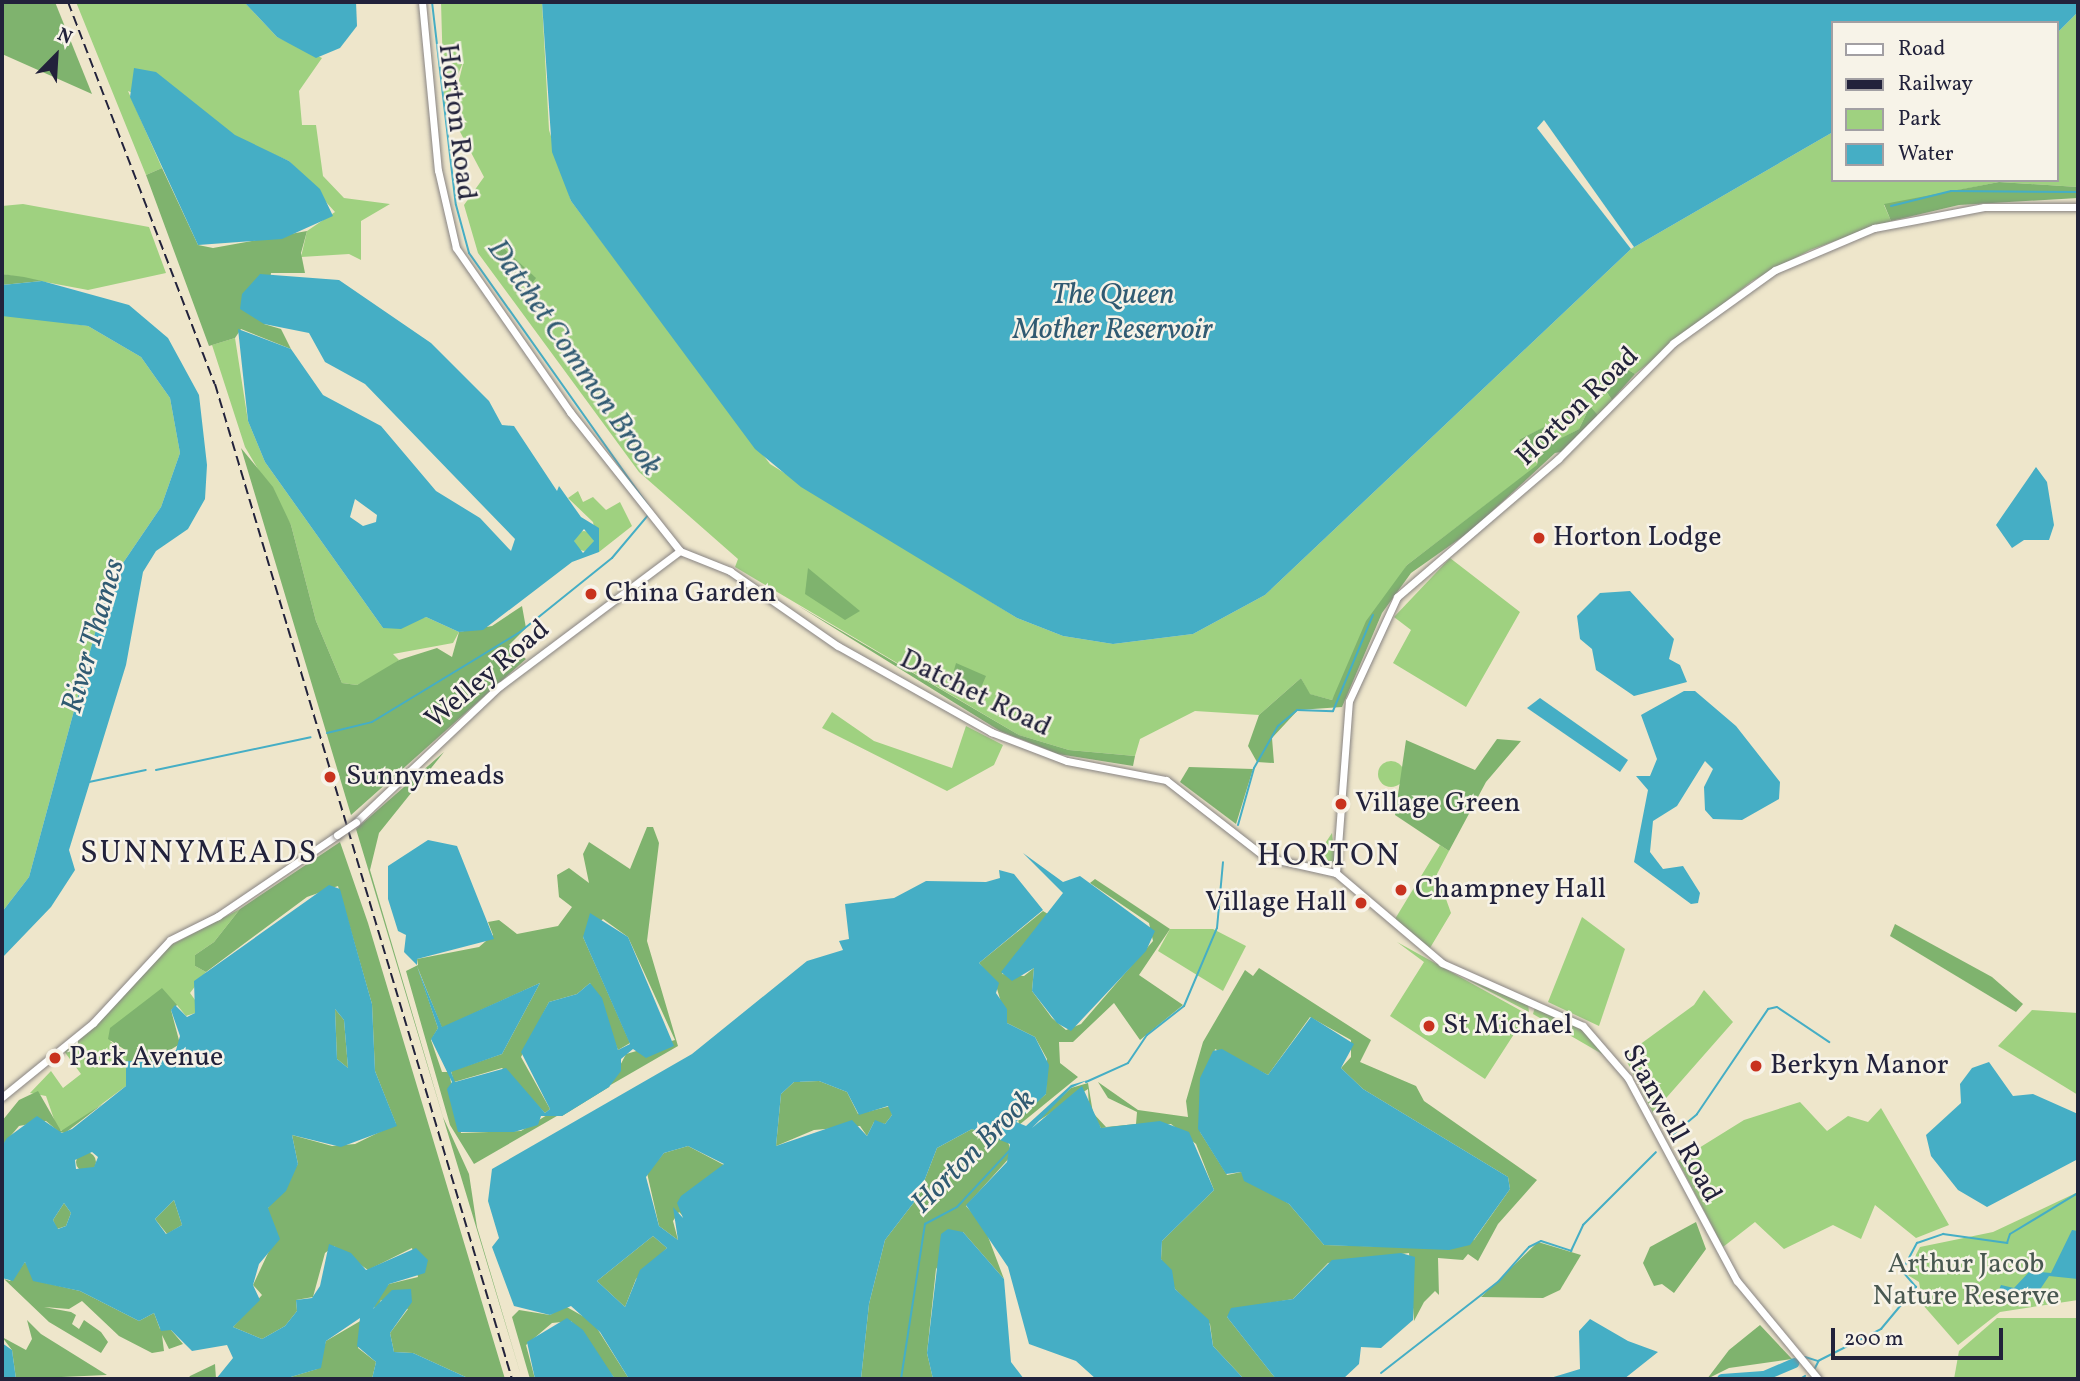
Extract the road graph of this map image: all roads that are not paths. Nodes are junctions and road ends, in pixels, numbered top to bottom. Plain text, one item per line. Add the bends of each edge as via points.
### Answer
1 (422, 2) edge
2 (2078, 207) edge
3 (680, 551) junction
4 (1336, 873) junction
5 (2, 1097) edge
6 (1817, 1378) edge

1 - 3 street, Horton Road via 438,170 456,248 648,515
2 - 4 street, Horton Road via 1984,206 1874,228 1775,270 1673,343 1558,459 1397,597 1349,701
3 - 4 street, Datchet Road via 730,571 838,646 991,732 1068,761 1157,776 1265,857
3 - 5 street, Welley Road, bridge via 517,672 356,822 258,891 170,940 93,1023
4 - 6 street, Stanwell Road via 1442,963 1561,1014 1600,1040 1628,1078 1714,1246

